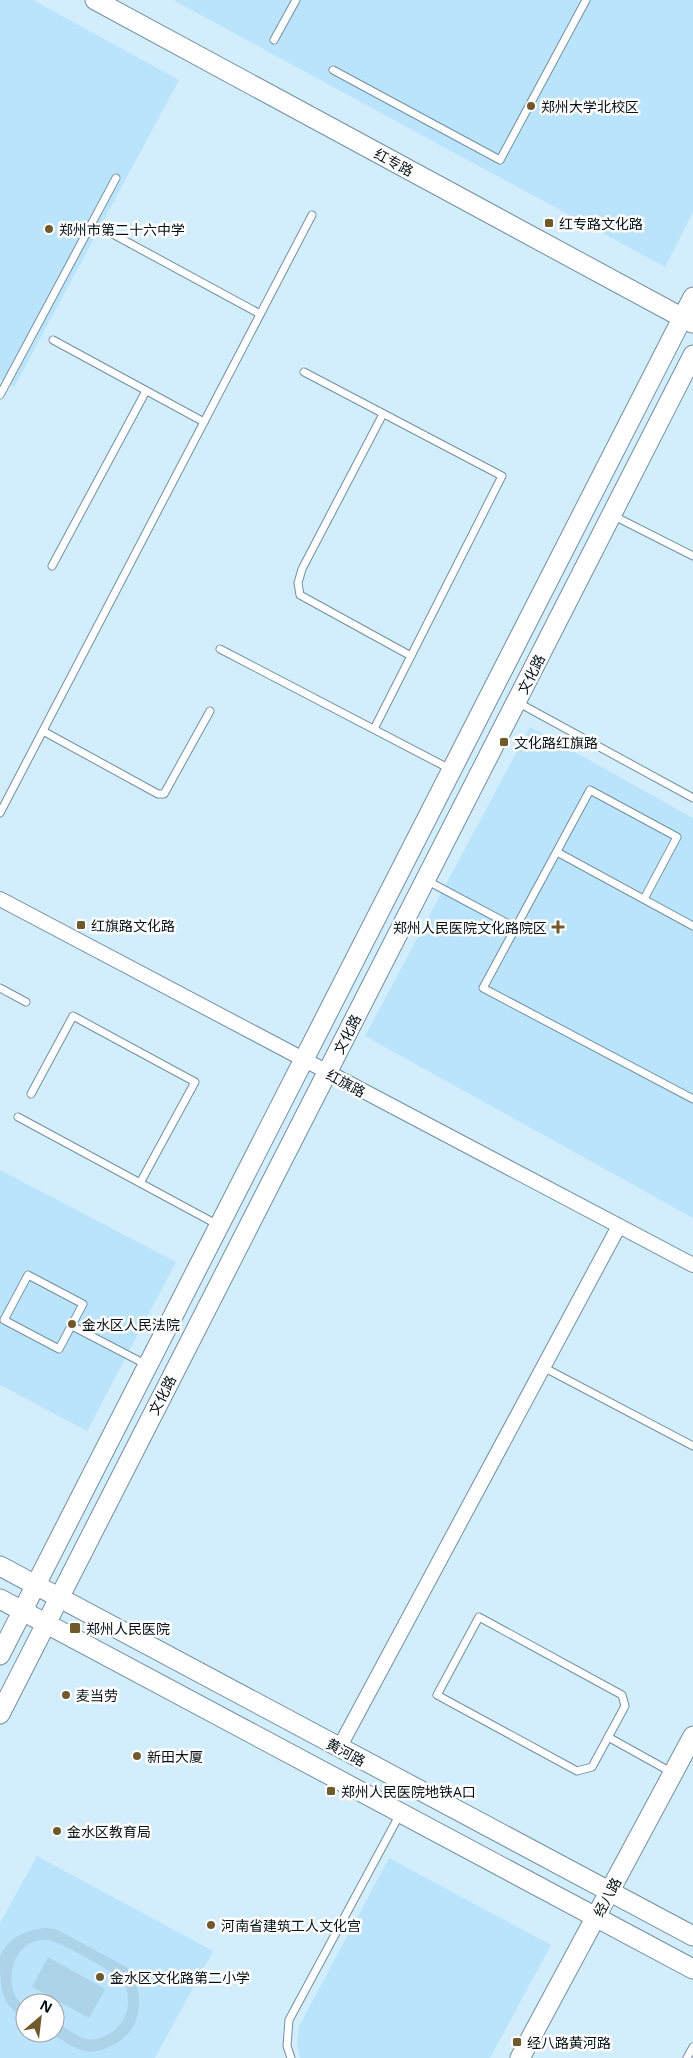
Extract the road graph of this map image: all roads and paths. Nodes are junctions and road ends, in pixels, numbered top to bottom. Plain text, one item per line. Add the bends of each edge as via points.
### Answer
1 (95, 0) edge
2 (296, 0) edge
3 (586, 0) edge
4 (274, 40) dead end
5 (333, 70) dead end
6 (116, 178) dead end
7 (312, 215) dead end
8 (109, 232) dead end
9 (693, 297) edge
10 (260, 314) junction
11 (688, 320) edge
12 (52, 340) dead end
13 (693, 355) edge
14 (304, 372) dead end
15 (146, 391) junction
16 (0, 395) edge
17 (383, 414) junction
18 (204, 422) junction
19 (612, 514) junction
20 (693, 556) edge
21 (52, 566) dead end
22 (220, 649) dead end
23 (411, 656) junction
24 (516, 702) junction
25 (210, 711) dead end
26 (374, 729) junction
27 (43, 731) junction
28 (452, 770) junction
29 (693, 798) edge
30 (0, 813) edge
31 (556, 852) junction
32 (426, 879) junction
33 (0, 899) edge
34 (644, 899) junction
35 (693, 926) edge
36 (516, 928) junction
37 (0, 988) edge
38 (26, 1002) dead end
39 (303, 1060) junction
40 (327, 1073) junction
41 (31, 1094) dead end
42 (693, 1099) edge
43 (18, 1117) dead end
44 (140, 1183) junction
45 (219, 1225) junction
46 (619, 1226) junction
47 (693, 1264) edge
48 (72, 1326) junction
49 (148, 1366) junction
50 (543, 1367) junction
51 (693, 1446) edge
52 (0, 1566) edge
53 (36, 1585) junction
54 (59, 1598) junction
55 (0, 1599) edge
56 (22, 1611) junction
57 (46, 1623) junction
58 (0, 1655) edge
59 (0, 1714) edge
60 (693, 1736) edge
61 (608, 1737) junction
62 (339, 1748) junction
63 (673, 1773) junction
64 (400, 1813) junction
65 (610, 1892) junction
66 (596, 1917) junction
67 (693, 1936) edge
68 (693, 1969) edge
69 (693, 2047) edge
70 (291, 2058) edge
71 (520, 2058) edge
72 (687, 2058) edge

1 - 11 main road, 红专路
2 - 4 lane
3 - 5 lane via 500,160
6 - 16 lane
7 - 10 lane
8 - 10 lane
9 - 11 main road, 文化路
10 - 18 lane
11 - 28 main road, 文化路
12 - 15 lane
13 - 19 main road, 文化路
14 - 17 lane
15 - 18 lane
15 - 21 lane
17 - 23 lane via 298,582 300,594
17 - 23 lane via 502,476
18 - 27 lane
19 - 20 lane
19 - 24 main road, 文化路
22 - 26 lane
23 - 26 lane
24 - 29 lane
24 - 32 main road, 文化路
25 - 27 lane via 164,794 158,794
26 - 28 lane
27 - 30 lane
28 - 39 main road, 文化路
31 - 34 lane
31 - 34 lane via 590,790 677,837
31 - 36 lane
32 - 36 lane
32 - 40 main road, 文化路
33 - 39 street, 红旗路
34 - 35 lane
36 - 42 lane via 483,988
37 - 38 lane
39 - 40 street, 红旗路
39 - 45 main road, 文化路
40 - 46 street, 红旗路
40 - 54 main road, 文化路
41 - 44 lane via 73,1016 195,1082
43 - 44 lane
44 - 45 lane
45 - 49 main road, 文化路
46 - 47 street, 红旗路
46 - 50 street
48 - 48 lane via 84,1304 28,1275 4,1320 60,1350
48 - 49 lane
49 - 53 main road, 文化路
50 - 51 lane
50 - 62 street
52 - 53 main road, 黄河路
53 - 54 main road, 黄河路
53 - 56 main road, 文化路
54 - 57 main road, 文化路
54 - 62 main road, 黄河路
55 - 56 main road, 黄河路
56 - 57 main road, 黄河路
56 - 58 main road, 文化路
57 - 59 main road, 文化路
57 - 64 main road, 黄河路
60 - 63 main road, 经八路
61 - 61 lane via 592,1766 577,1771 436,1695 478,1617 622,1695 625,1706
61 - 63 lane
62 - 65 main road, 黄河路
63 - 65 main road, 经八路
64 - 66 main road, 黄河路
64 - 70 lane via 289,2020 287,2046
65 - 66 main road, 经八路
65 - 67 main road, 黄河路
66 - 68 main road, 黄河路
66 - 71 main road, 经八路
69 - 72 lane

